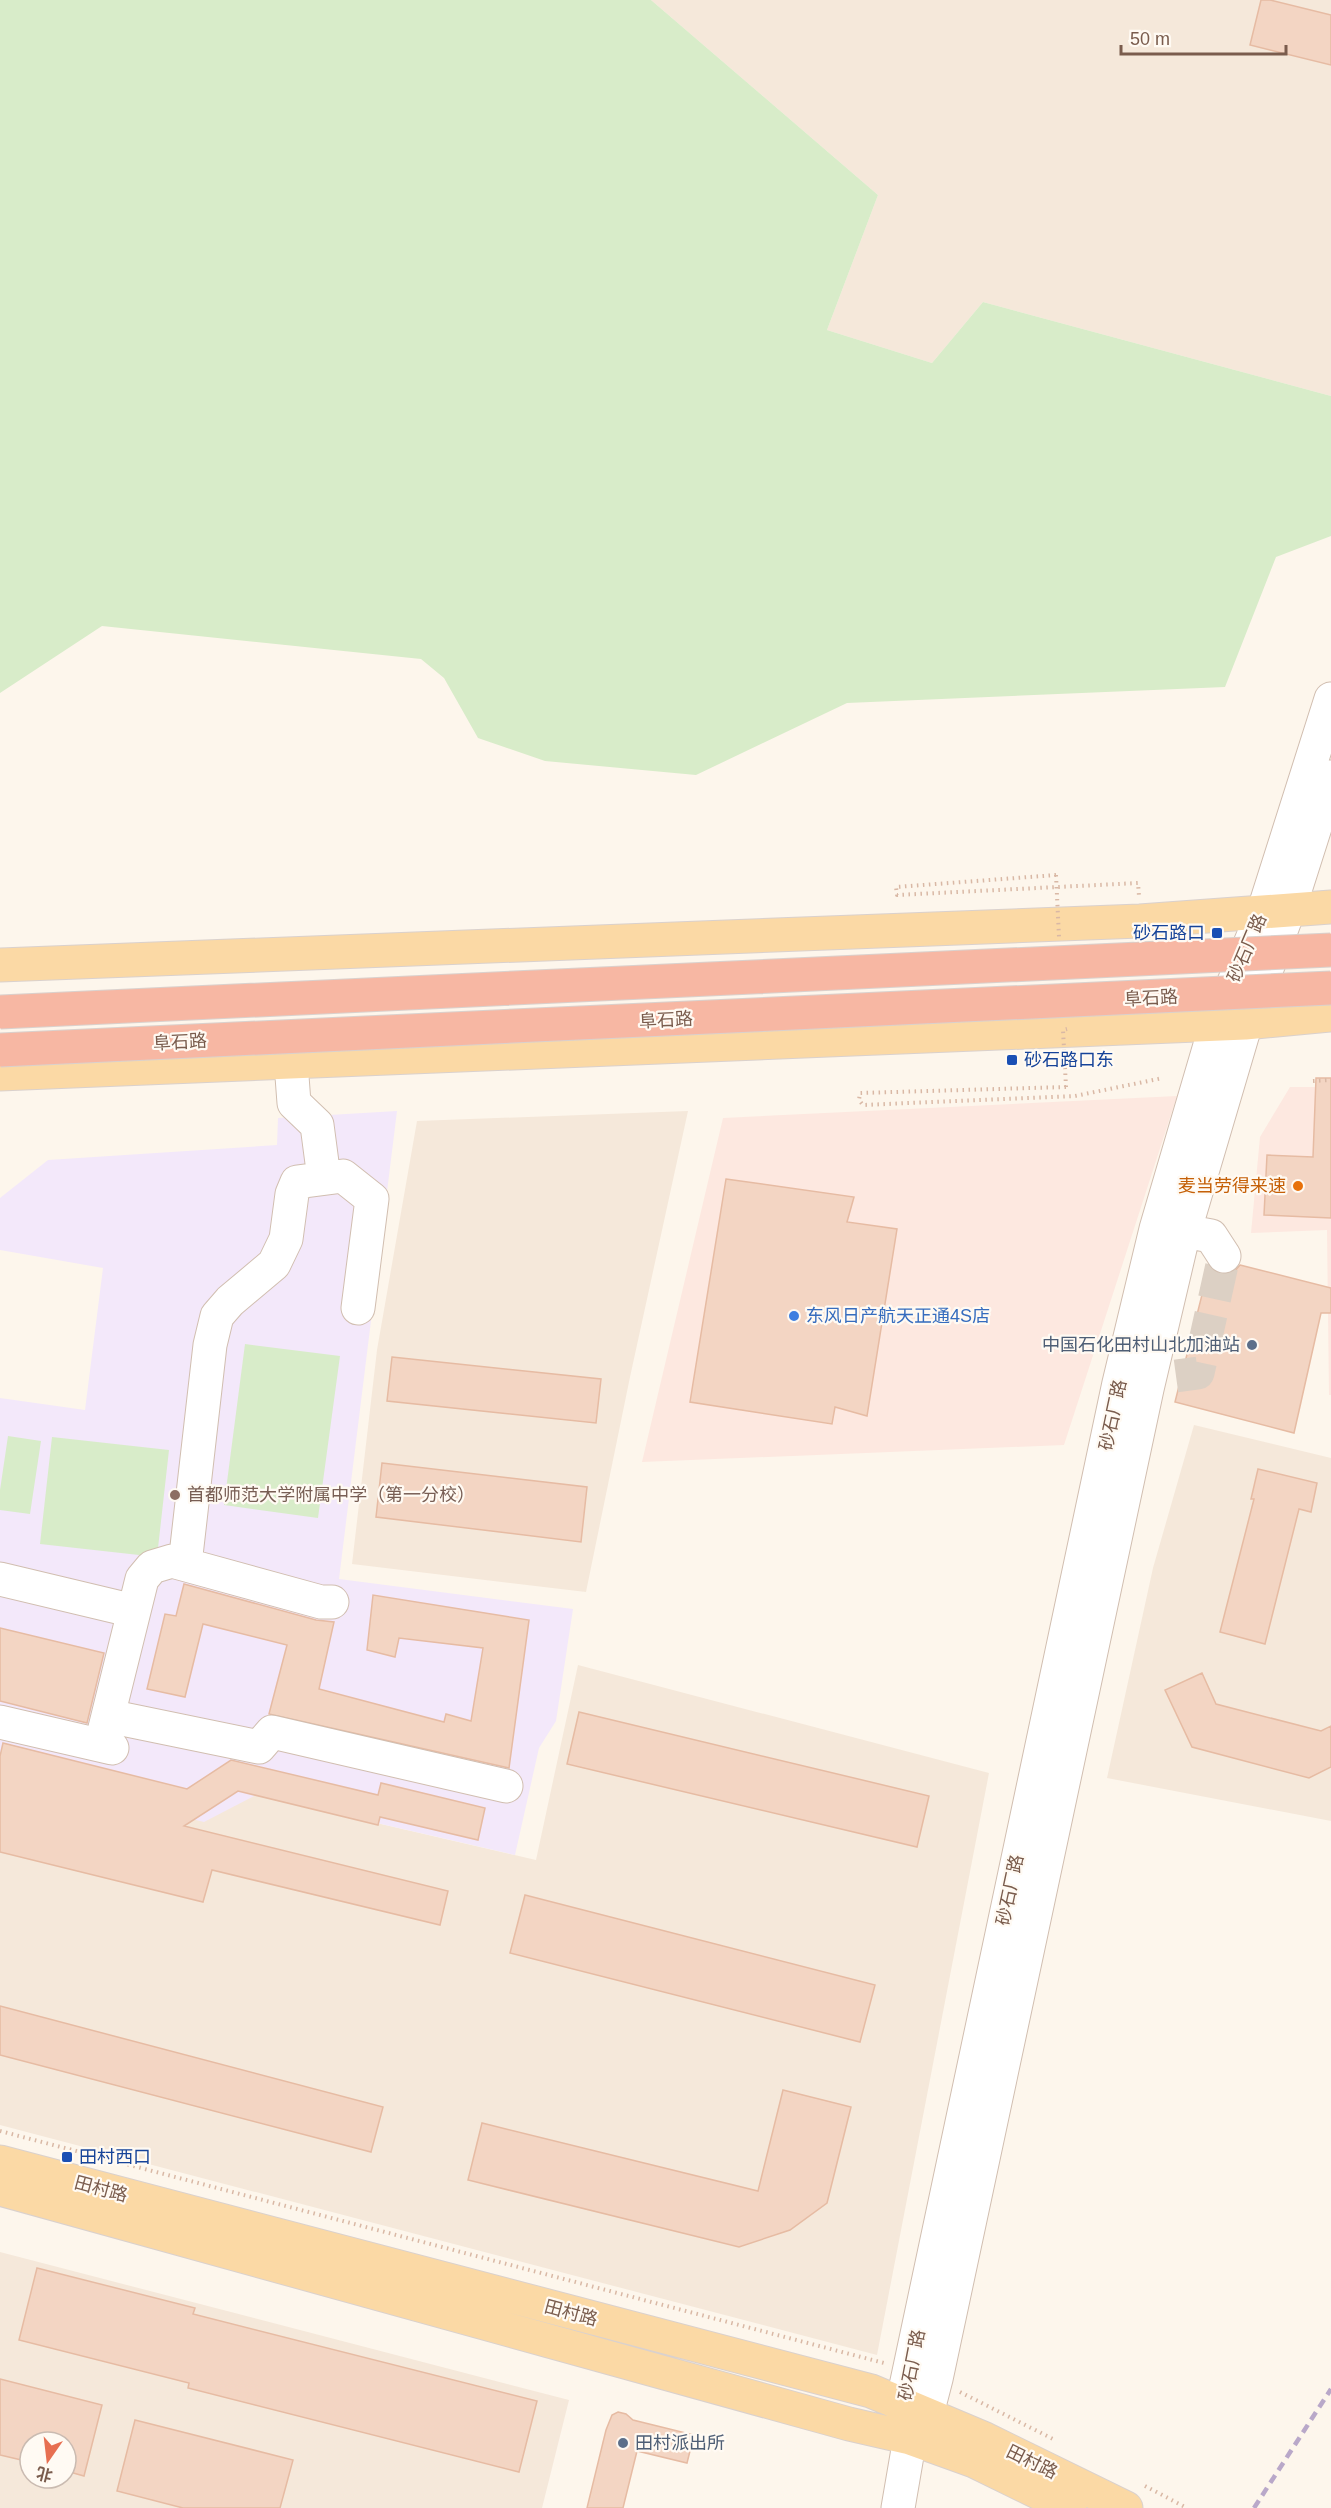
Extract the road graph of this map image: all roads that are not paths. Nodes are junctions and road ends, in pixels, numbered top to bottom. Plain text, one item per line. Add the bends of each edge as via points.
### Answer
1 (1331, 699) edge
2 (1331, 777) edge
3 (1331, 906) edge
4 (1276, 911) junction
5 (1331, 950) edge
6 (0, 965) edge
7 (1331, 988) edge
8 (0, 1012) edge
9 (1331, 1015) edge
10 (1230, 1024) junction
11 (0, 1050) edge
12 (291, 1063) junction
13 (0, 1074) edge
14 (324, 1178) junction
15 (1184, 1231) junction
16 (1224, 1256) dead end
17 (358, 1308) dead end
18 (185, 1564) junction
19 (0, 1579) edge
20 (332, 1602) dead end
21 (134, 1611) junction
22 (0, 1722) edge
23 (107, 1736) junction
24 (506, 1786) dead end
25 (0, 2162) edge
26 (0, 2189) edge
27 (913, 2419) junction
28 (898, 2508) edge
29 (1070, 2508) edge
30 (1126, 2508) edge

1 - 4 street, 砂石厂路
2 - 4 street, 砂石厂路
3 - 4 main road
4 - 6 main road via 1140,921
4 - 10 street, 砂石厂路
5 - 8 highway, 阜石路, bridge
7 - 11 highway, 阜石路, bridge
9 - 10 main road, 阜石路
10 - 12 main road, 阜石路
10 - 15 street, 砂石厂路
10 - 27 street, 砂石厂路 via 1156,1229 1119,1383
12 - 13 main road, 阜石路
12 - 14 street via 294,1103 317,1125
14 - 17 street via 343,1176 372,1199
14 - 18 street via 297,1182 291,1194 286,1239 274,1264 217,1316 210,1345
15 - 16 street via 1211,1236
15 - 27 street, 砂石厂路 via 1162,1378
18 - 20 street
18 - 21 street via 172,1561 152,1567 142,1579
19 - 21 street
21 - 23 street
22 - 23 street
23 - 24 street via 259,1747 272,1732
25 - 27 main road, 田村路 via 871,2391
26 - 27 main road, 田村路 via 849,2424
27 - 28 street
27 - 29 main road, 田村路 via 974,2461
27 - 30 main road, 田村路

